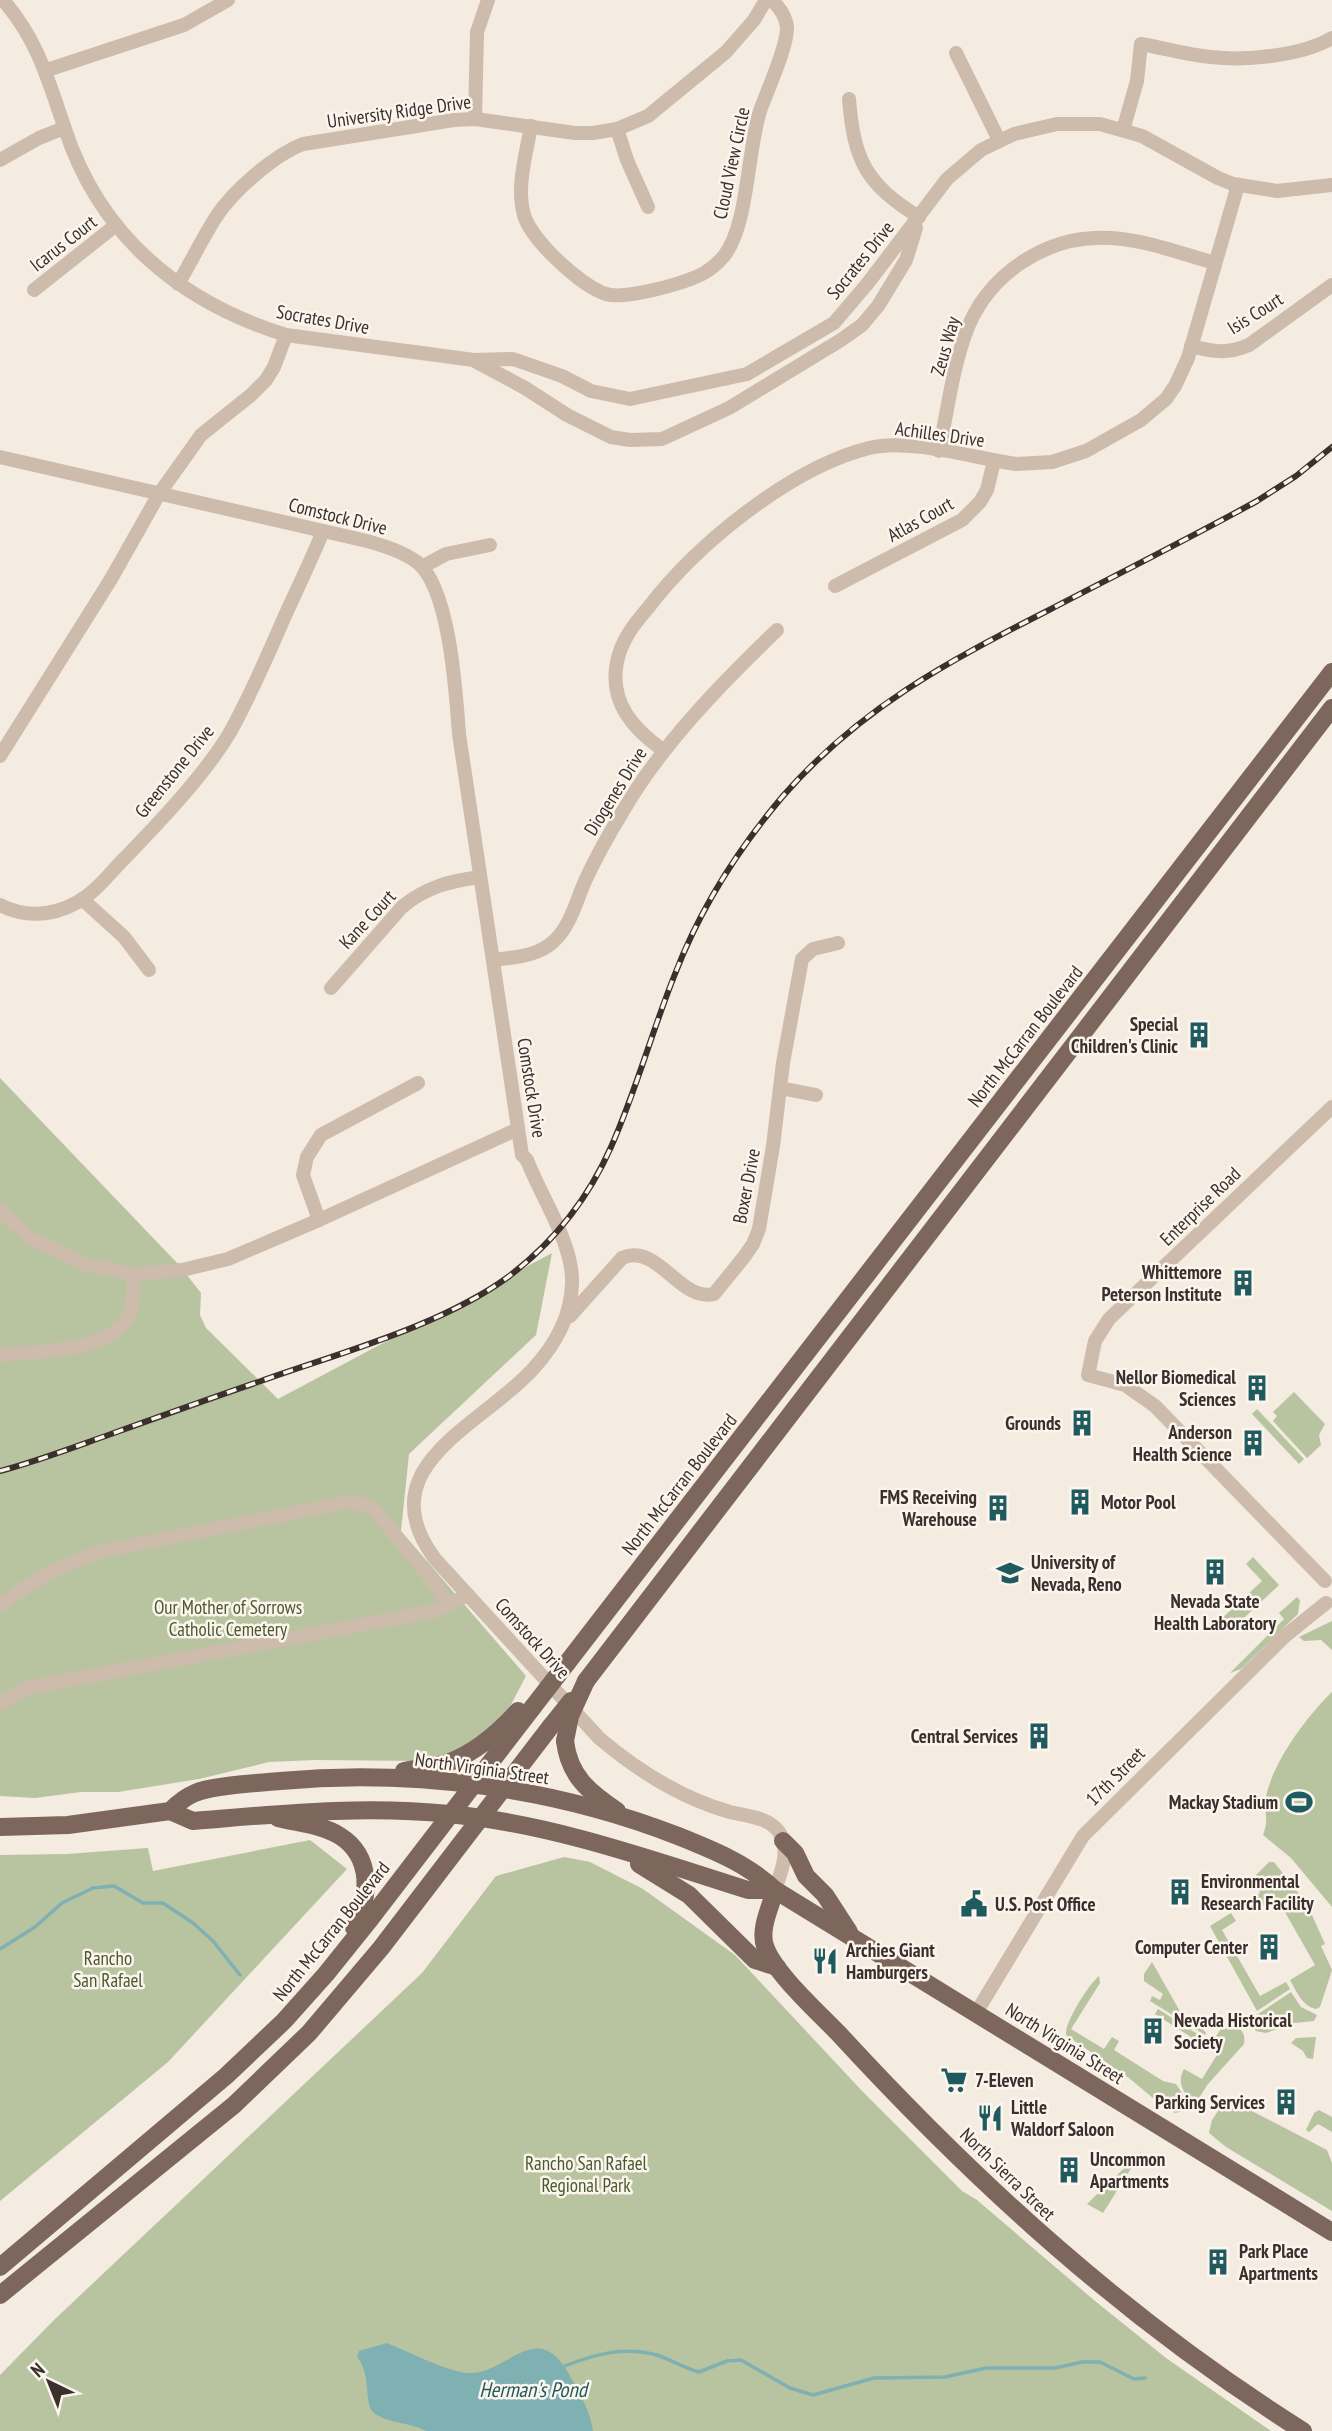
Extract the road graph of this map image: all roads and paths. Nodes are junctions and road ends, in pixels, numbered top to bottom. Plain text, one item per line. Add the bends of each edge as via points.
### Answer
1 (3, 0) edge
2 (228, 0) edge
3 (488, 0) edge
4 (766, 0) edge
5 (772, 0) edge
6 (1332, 38) edge
7 (956, 53) dead end
8 (47, 70) junction
9 (849, 99) dead end
10 (475, 119) junction
11 (531, 126) junction
12 (64, 128) junction
13 (617, 129) junction
14 (1123, 130) junction
15 (999, 140) junction
16 (0, 160) edge
17 (1238, 185) junction
18 (1332, 185) edge
19 (648, 207) dead end
20 (919, 217) junction
21 (116, 225) junction
22 (1215, 263) junction
23 (178, 284) junction
24 (1332, 285) edge
25 (34, 290) dead end
26 (286, 335) junction
27 (1191, 346) junction
28 (474, 360) junction
29 (939, 451) junction
30 (0, 457) edge
31 (994, 461) junction
32 (159, 494) junction
33 (323, 531) junction
34 (490, 545) dead end
35 (422, 567) junction
36 (835, 586) dead end
37 (777, 630) dead end
38 (1332, 660) edge
39 (1332, 672) edge
40 (1313, 696) junction
41 (1332, 708) edge
42 (663, 750) junction
43 (0, 756) edge
44 (481, 877) junction
45 (82, 899) junction
46 (0, 905) edge
47 (838, 943) dead end
48 (493, 960) junction
49 (149, 970) dead end
50 (331, 988) dead end
51 (418, 1083) dead end
52 (780, 1088) junction
53 (816, 1095) dead end
54 (1332, 1107) edge
55 (519, 1129) junction
56 (0, 1211) edge
57 (319, 1220) junction
58 (134, 1274) junction
59 (564, 1323) junction
60 (0, 1355) edge
61 (1329, 1579) edge
62 (468, 1595) junction
63 (448, 1604) junction
64 (0, 1605) edge
65 (1329, 1605) edge
66 (586, 1681) junction
67 (0, 1704) edge
68 (531, 1704) junction
69 (371, 1777) junction
70 (474, 1786) junction
71 (504, 1789) junction
72 (170, 1811) junction
73 (452, 1814) junction
74 (261, 1815) junction
75 (481, 1818) junction
76 (631, 1820) junction
77 (0, 1827) edge
78 (783, 1841) junction
79 (615, 1849) junction
80 (775, 1890) junction
81 (851, 1935) junction
82 (777, 1967) junction
83 (326, 1974) junction
84 (976, 2013) junction
85 (1332, 2232) edge
86 (0, 2267) edge
87 (0, 2295) edge
88 (1303, 2431) edge

1 - 8 street, Socrates Drive
2 - 8 street via 184,25
3 - 10 street via 477,32
4 - 13 street, University Ridge Drive via 726,52 648,116
5 - 11 street, Cloud View Circle via 785,18 786,37 758,116 737,230 724,255 703,274 615,296 594,288 548,252 531,232 521,204
6 - 14 street via 1291,54 1226,58 1141,44 1137,81
7 - 15 street
8 - 12 street, Socrates Drive
9 - 20 street via 852,131 863,165 884,192
10 - 11 street, University Ridge Drive
10 - 23 street, University Ridge Drive via 289,149 227,202
11 - 13 street, University Ridge Drive via 575,133
12 - 16 street
12 - 21 street, Socrates Drive via 87,181
13 - 19 street
14 - 15 street, Socrates Drive via 1100,124 1057,124
14 - 17 street, Socrates Drive
15 - 20 street, Socrates Drive via 947,179
17 - 18 street, Socrates Drive via 1278,191
17 - 22 street, Achilles Drive
20 - 28 street, Socrates Drive via 834,323 747,374 630,399 591,391 513,359
20 - 28 street, Socrates Drive via 906,260 862,325 729,408 662,439 630,440 599,432
21 - 23 street, Socrates Drive
21 - 25 street, Icarus Court
22 - 27 street, Achilles Drive
22 - 29 street, Zeus Way via 1111,238 1072,241 1020,262 993,287 971,319
23 - 26 street, Socrates Drive via 228,314
24 - 27 street, Isis Court via 1238,350 1213,352
26 - 28 street, Socrates Drive
26 - 32 street via 266,380 201,435
27 - 31 street, Achilles Drive via 1175,386 1141,420 1061,460 1034,464
29 - 31 street, Achilles Drive
29 - 42 street, Achilles Drive via 872,447 822,467 736,520 659,593 625,638 615,677 627,718
30 - 32 street, Comstock Drive
31 - 36 street, Atlas Court via 987,490 962,520
32 - 33 street, Comstock Drive
32 - 43 street
33 - 35 street, Comstock Drive via 386,547
33 - 45 street, Greenstone Drive via 228,736 145,837
34 - 35 street via 446,554
35 - 44 street, Comstock Drive via 438,595 443,617
37 - 42 street, Diogenes Drive
38 - 40 main road
39 - 40 main road, North McCarran Boulevard
40 - 68 main road, North McCarran Boulevard, bridge
41 - 66 main road
42 - 48 street, Diogenes Drive via 604,844 561,934 529,955
44 - 48 street, Comstock Drive
44 - 50 street, Kane Court via 443,883 413,898
45 - 46 street, Greenstone Drive via 47,913 15,912
45 - 49 street via 124,937
47 - 52 street, Boxer Drive via 813,949 802,959
48 - 55 street, Comstock Drive
51 - 57 street via 321,1135 307,1157 303,1175
52 - 53 street
52 - 59 street, Boxer Drive via 759,1229 744,1257 713,1294 699,1295 645,1258 629,1254
54 - 61 street, Enterprise Road via 1110,1319 1095,1341 1088,1375 1125,1385 1155,1406
55 - 57 street
55 - 59 street, Comstock Drive via 522,1155 571,1261 572,1291
56 - 58 street via 30,1238 84,1264
57 - 58 street via 228,1259 182,1270
58 - 60 street via 130,1315 113,1335 83,1346
59 - 62 street, Comstock Drive via 533,1369 457,1432 432,1458 416,1486 414,1518 424,1544
61 - 65 street via 1321,1590
62 - 63 street
62 - 78 street, Comstock Drive via 599,1738 623,1758 694,1800 771,1824
63 - 64 street via 374,1510 348,1502 103,1551 61,1567
63 - 67 street via 435,1611 27,1688
65 - 84 street, 17th Street via 1285,1636 1083,1836
66 - 71 main road, bridge
66 - 76 main road, bridge via 570,1716 565,1741 570,1764 583,1786
68 - 69 main road via 459,1758
68 - 70 main road, North McCarran Boulevard
69 - 70 main road, North Virginia Street
69 - 72 main road, North Virginia Street via 301,1779 196,1792
70 - 71 main road, North Virginia Street
70 - 73 main road, North McCarran Boulevard
71 - 75 main road
71 - 76 main road, North Virginia Street
72 - 74 main road, North Virginia Street via 193,1821
72 - 77 main road, North Virginia Street via 68,1825
73 - 74 main road, North Virginia Street via 356,1809
73 - 75 main road, North Virginia Street
73 - 83 main road, North McCarran Boulevard
74 - 83 main road via 328,1830 342,1837 360,1858 367,1886 365,1902
75 - 79 main road, North Virginia Street
75 - 87 main road via 363,1971 282,2061
76 - 80 main road, North Virginia Street via 721,1855 757,1873
78 - 80 street via 785,1858
78 - 81 main road
79 - 80 main road, North Virginia Street via 748,1890
79 - 82 main road via 689,1895 755,1961
80 - 81 main road, North Virginia Street
80 - 82 main road, North Sierra Street via 763,1939
81 - 84 main road, North Virginia Street
82 - 88 main road, North Sierra Street via 1020,2217 1189,2354
83 - 86 main road, North McCarran Boulevard via 226,2076
84 - 85 main road, North Virginia Street

